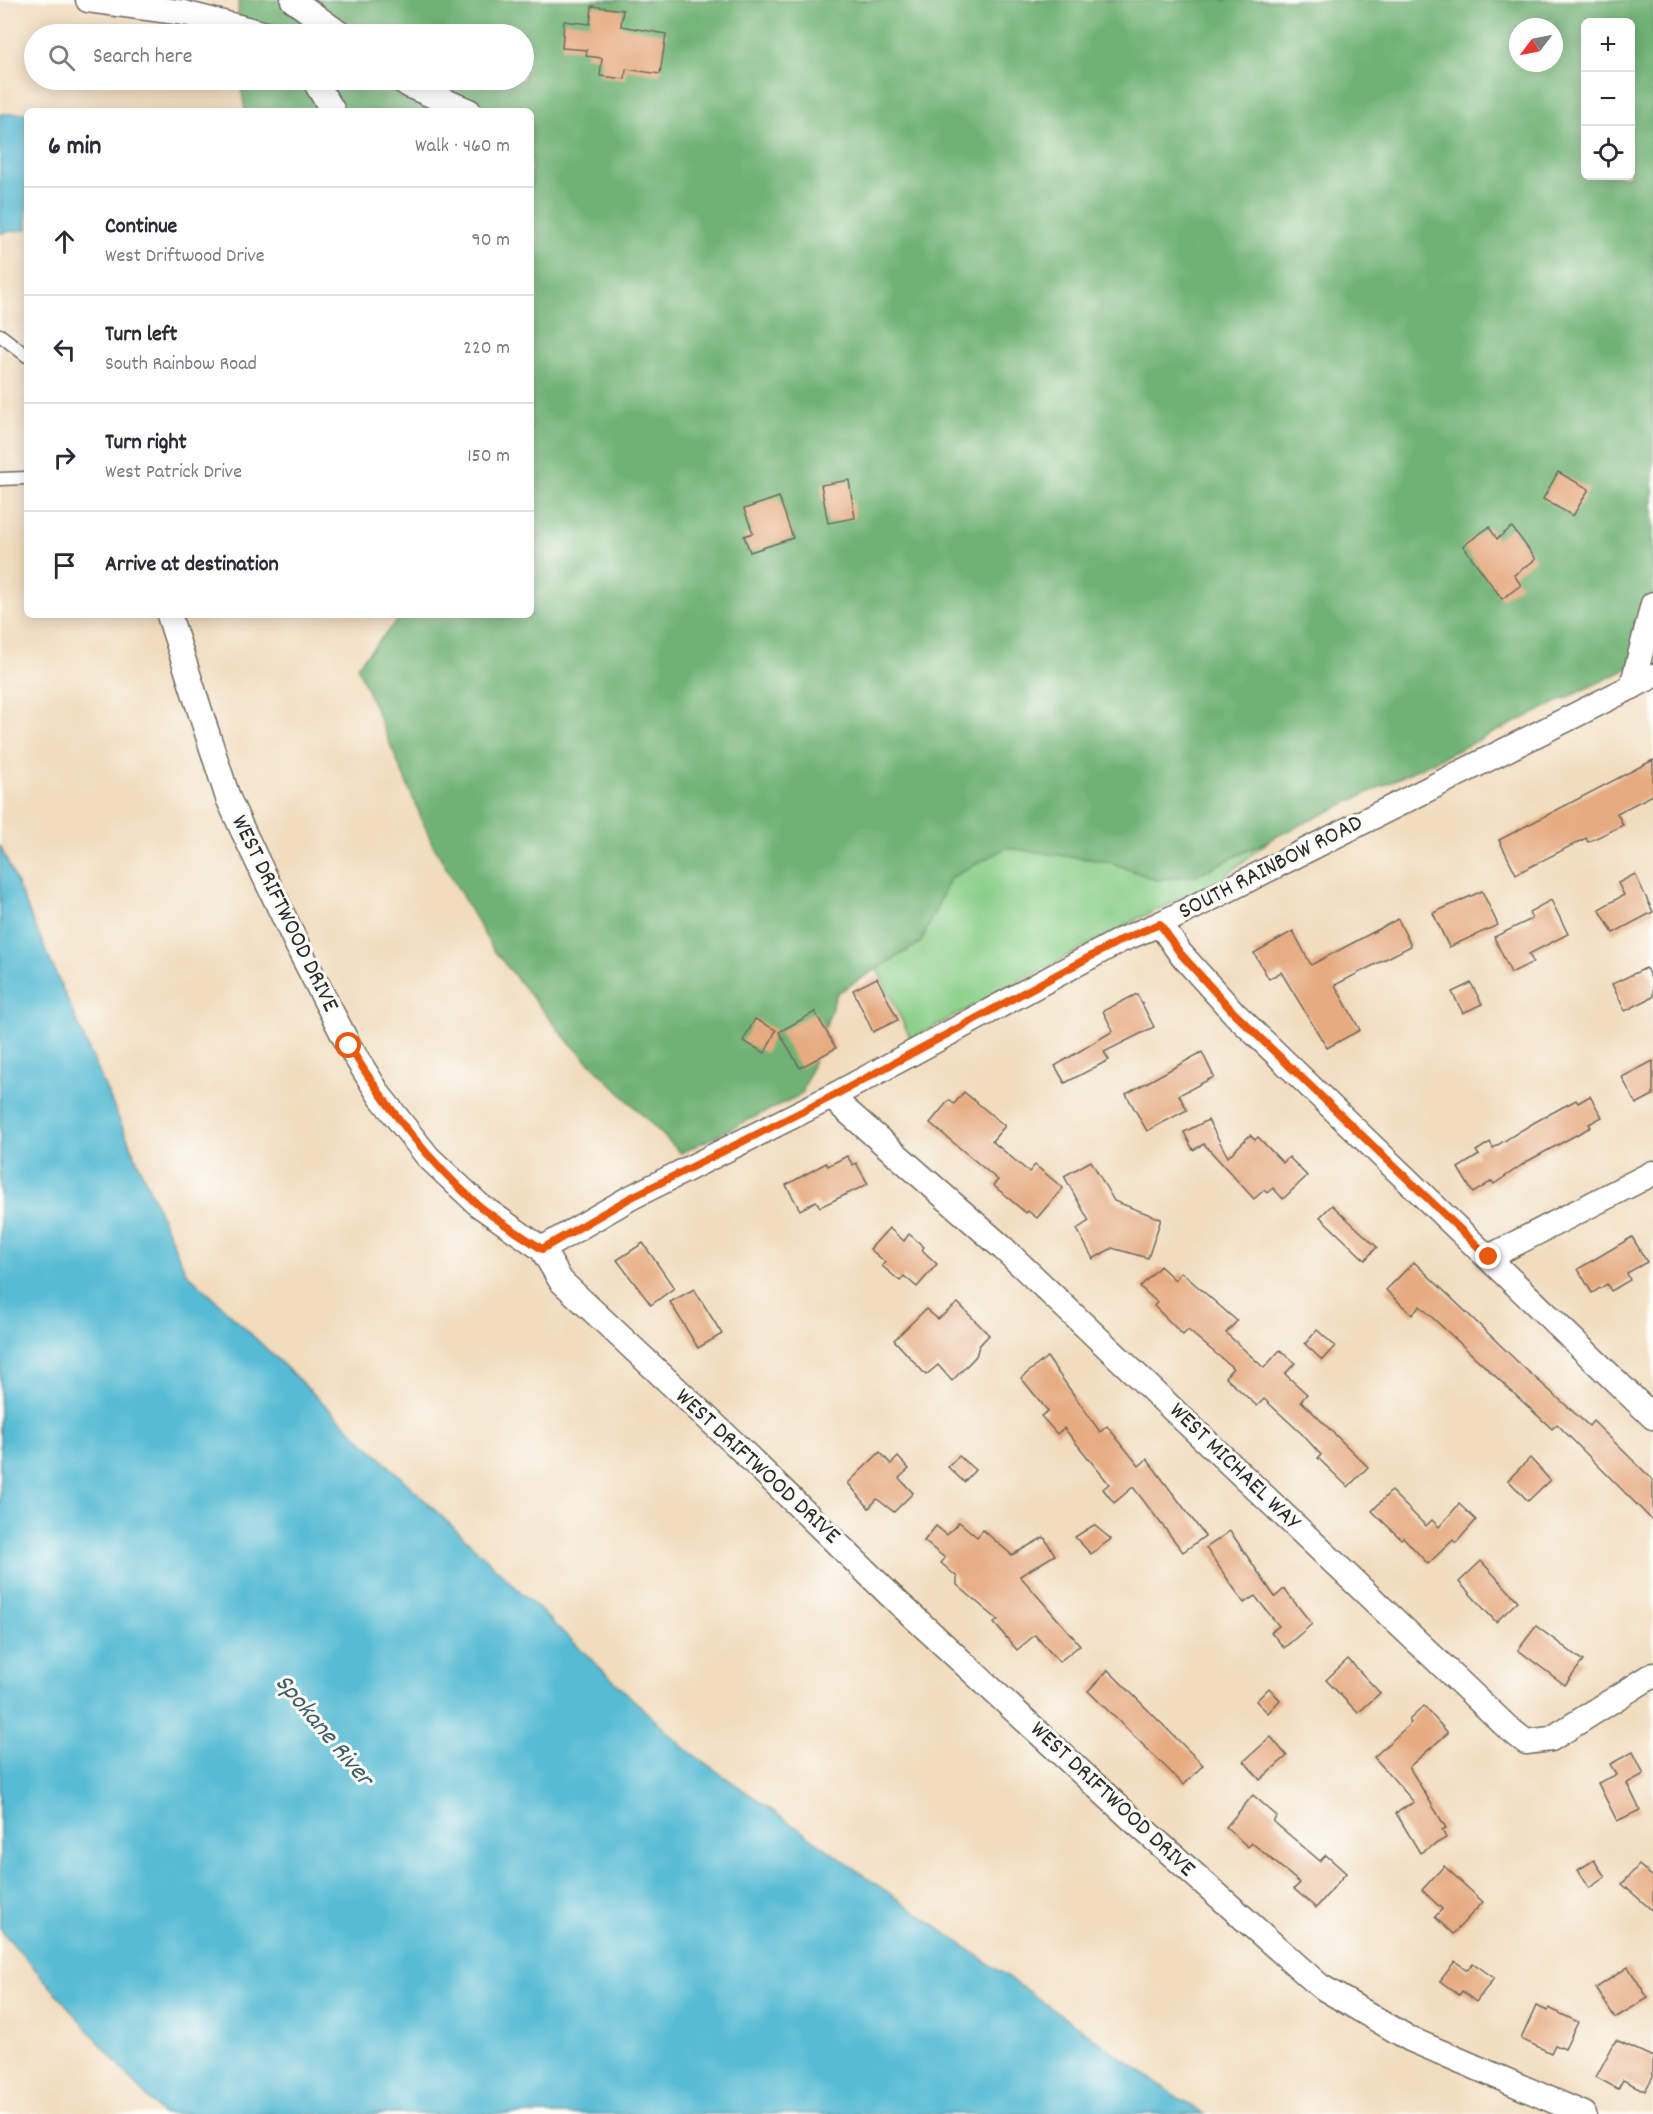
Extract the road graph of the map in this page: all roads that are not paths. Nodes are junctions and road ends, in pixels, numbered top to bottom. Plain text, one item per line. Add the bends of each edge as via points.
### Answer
1 (88, 0) edge
2 (293, 0) edge
3 (227, 24) edge
4 (326, 24) edge
5 (320, 90) edge
6 (419, 90) edge
7 (331, 108) edge
8 (462, 108) edge
9 (0, 335) edge
10 (24, 354) edge
11 (24, 478) edge
12 (0, 479) edge
13 (1653, 604) edge
14 (171, 618) edge
15 (1642, 682) edge
16 (1160, 924) junction
17 (831, 1097) junction
18 (1653, 1173) edge
19 (542, 1249) junction
20 (1489, 1257) junction
21 (1653, 1417) edge
22 (1653, 1675) edge
23 (1584, 2114) edge

1 - 3 street via 184,13
2 - 4 street
5 - 7 street
6 - 8 street
9 - 10 lane
11 - 12 lane
13 - 15 street
14 - 19 street, WEST DRIFTWOOD DRIVE via 228,798 349,1046 380,1096 428,1157 478,1205
15 - 16 street, SOUTH RAINBOW ROAD
16 - 17 street, SOUTH RAINBOW ROAD via 1121,940
16 - 20 street via 1180,953 1234,1013
17 - 19 street, SOUTH RAINBOW ROAD via 630,1198
17 - 22 street, WEST MICHAEL WAY via 1004,1249 1526,1742 1551,1739
18 - 20 street
19 - 23 street, WEST DRIFTWOOD DRIVE via 561,1281 891,1596 1142,1829 1320,1986 1410,2039
20 - 21 street

